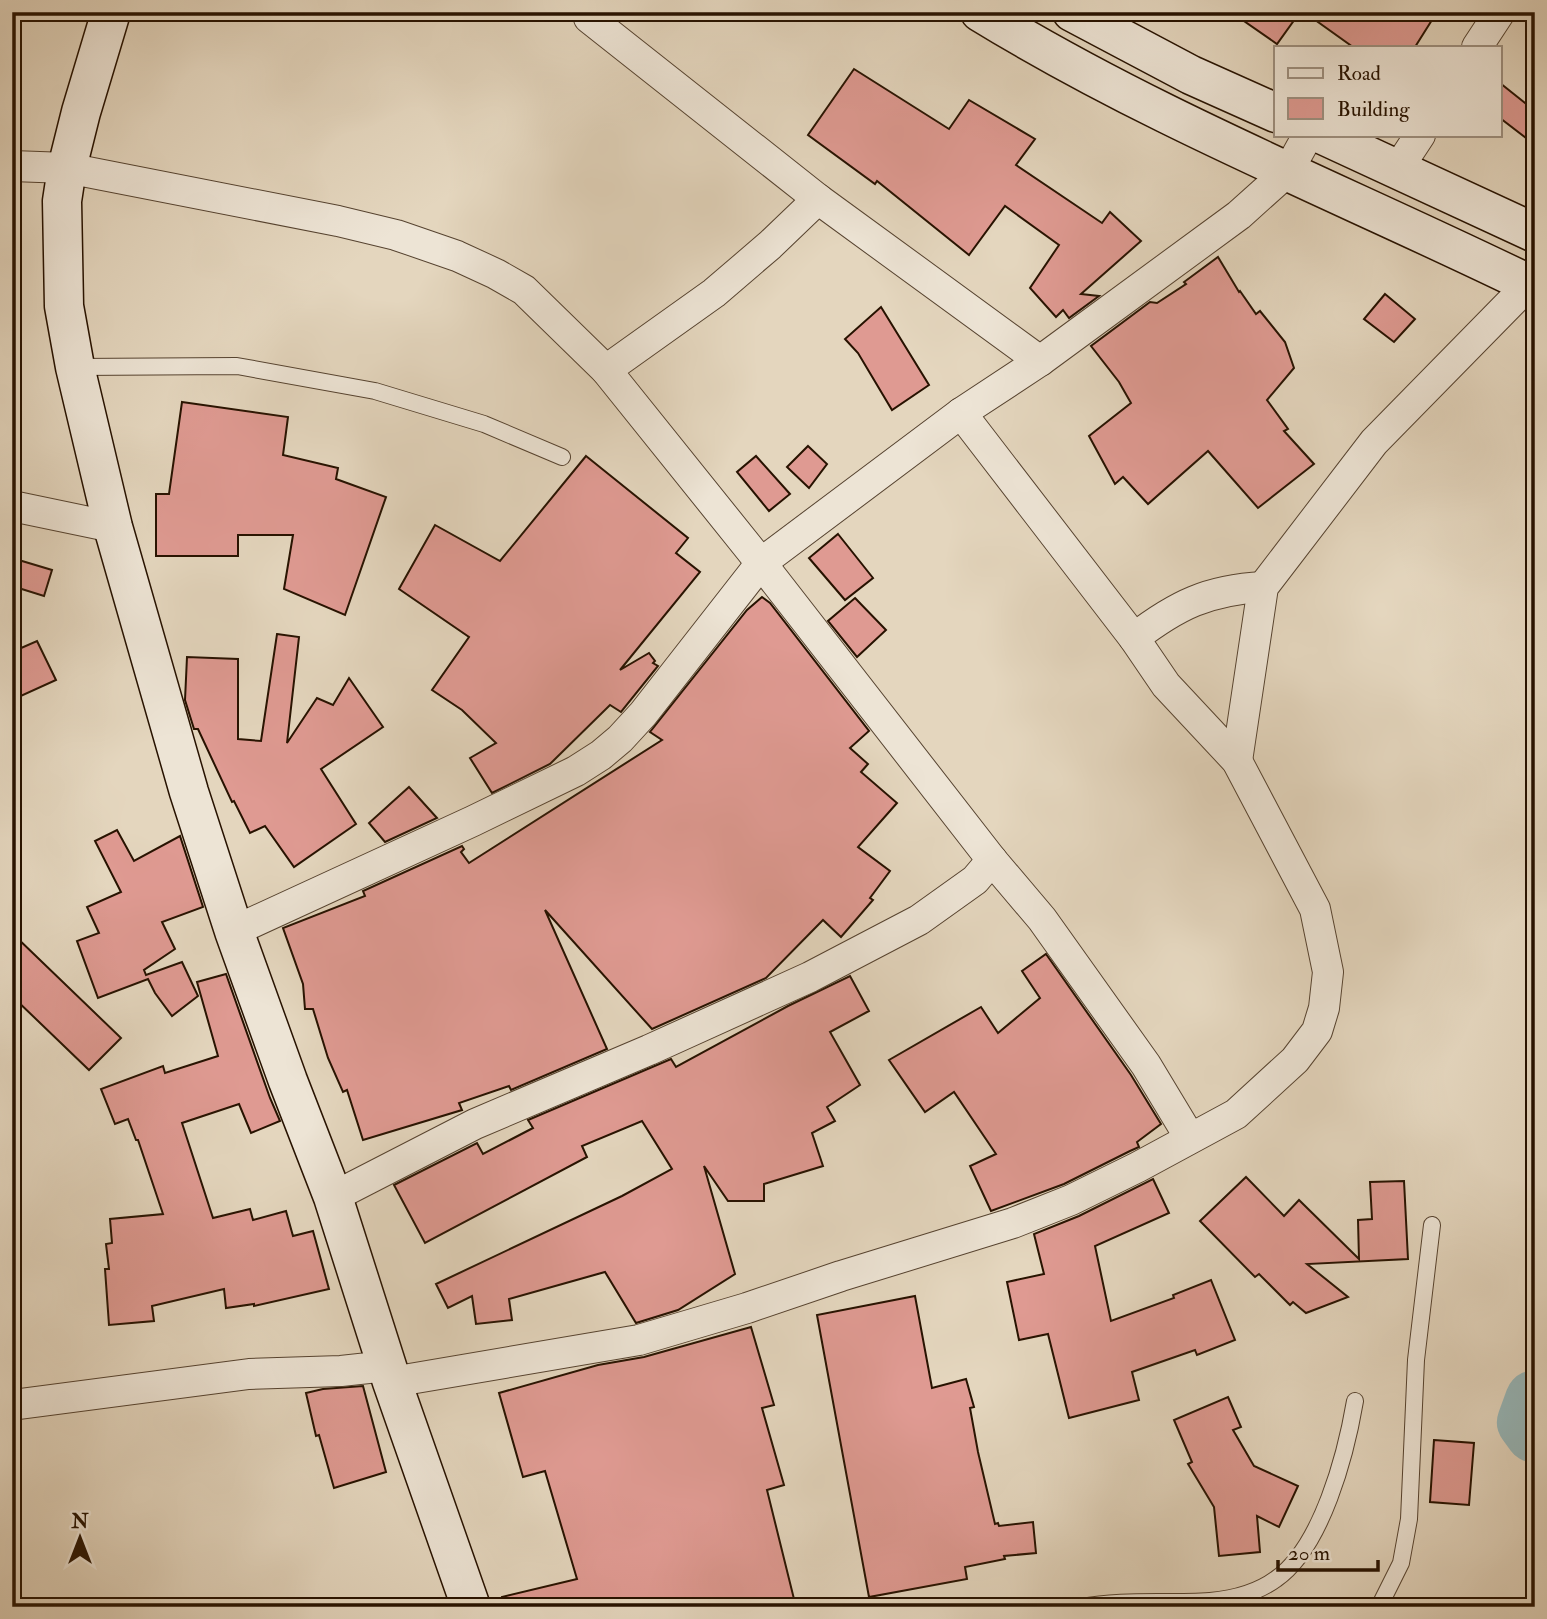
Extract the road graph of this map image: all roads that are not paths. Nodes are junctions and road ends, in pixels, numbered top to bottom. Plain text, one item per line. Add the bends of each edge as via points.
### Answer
1 (111, 12) edge
2 (980, 12) edge
3 (1072, 12) edge
4 (1500, 12) edge
5 (589, 19) dead end
6 (1478, 46) edge
7 (1274, 112) edge
8 (1307, 136) edge
9 (1325, 136) edge
10 (1419, 136) edge
11 (12, 166) edge
12 (67, 168) junction
13 (1397, 170) junction
14 (1288, 171) junction
15 (818, 199) junction
16 (1535, 233) edge
17 (1532, 286) edge
18 (1040, 361) junction
19 (75, 367) junction
20 (606, 370) junction
21 (961, 413) junction
22 (562, 457) dead end
23 (12, 506) edge
24 (113, 527) junction
25 (761, 563) junction
26 (1263, 587) junction
27 (1134, 638) junction
28 (1237, 761) junction
29 (992, 860) junction
30 (234, 931) junction
31 (1191, 1138) junction
32 (333, 1197) junction
33 (1432, 1225) dead end
34 (389, 1373) junction
35 (1355, 1401) dead end
36 (12, 1405) edge
37 (471, 1607) edge
38 (1081, 1607) edge
39 (1378, 1607) edge

1 - 12 main road
2 - 14 main road via 1061,61
3 - 7 main road via 1191,75
4 - 6 street
5 - 15 street
8 - 14 street
9 - 13 main road
10 - 13 street
11 - 12 street
12 - 19 main road via 61,243 64,306
12 - 20 street via 338,220 457,256 524,290
13 - 16 main road
14 - 17 main road
14 - 18 street via 1239,215
15 - 18 street
15 - 20 street via 715,293
17 - 26 street via 1374,442
18 - 21 street
19 - 22 lane via 237,366 375,391 484,424
19 - 24 main road
20 - 25 street
21 - 25 street
21 - 27 street
23 - 24 street
24 - 30 main road
25 - 29 street
25 - 30 street via 643,714 601,755 485,815
26 - 27 street via 1231,589 1193,601
26 - 28 street
27 - 28 street via 1166,685
28 - 31 street via 1315,909 1328,972 1326,995 1317,1031 1295,1060 1236,1114
29 - 31 street via 1085,977
29 - 32 street via 975,880 919,920 810,977 475,1125
30 - 32 main road
31 - 34 street via 1072,1200 1013,1223 639,1340
32 - 34 main road
33 - 39 lane via 1416,1360 1409,1519 1401,1563
34 - 36 street via 249,1374
34 - 37 main road
35 - 38 lane via 1348,1441 1324,1511 1304,1550 1276,1579 1242,1596 1212,1601

